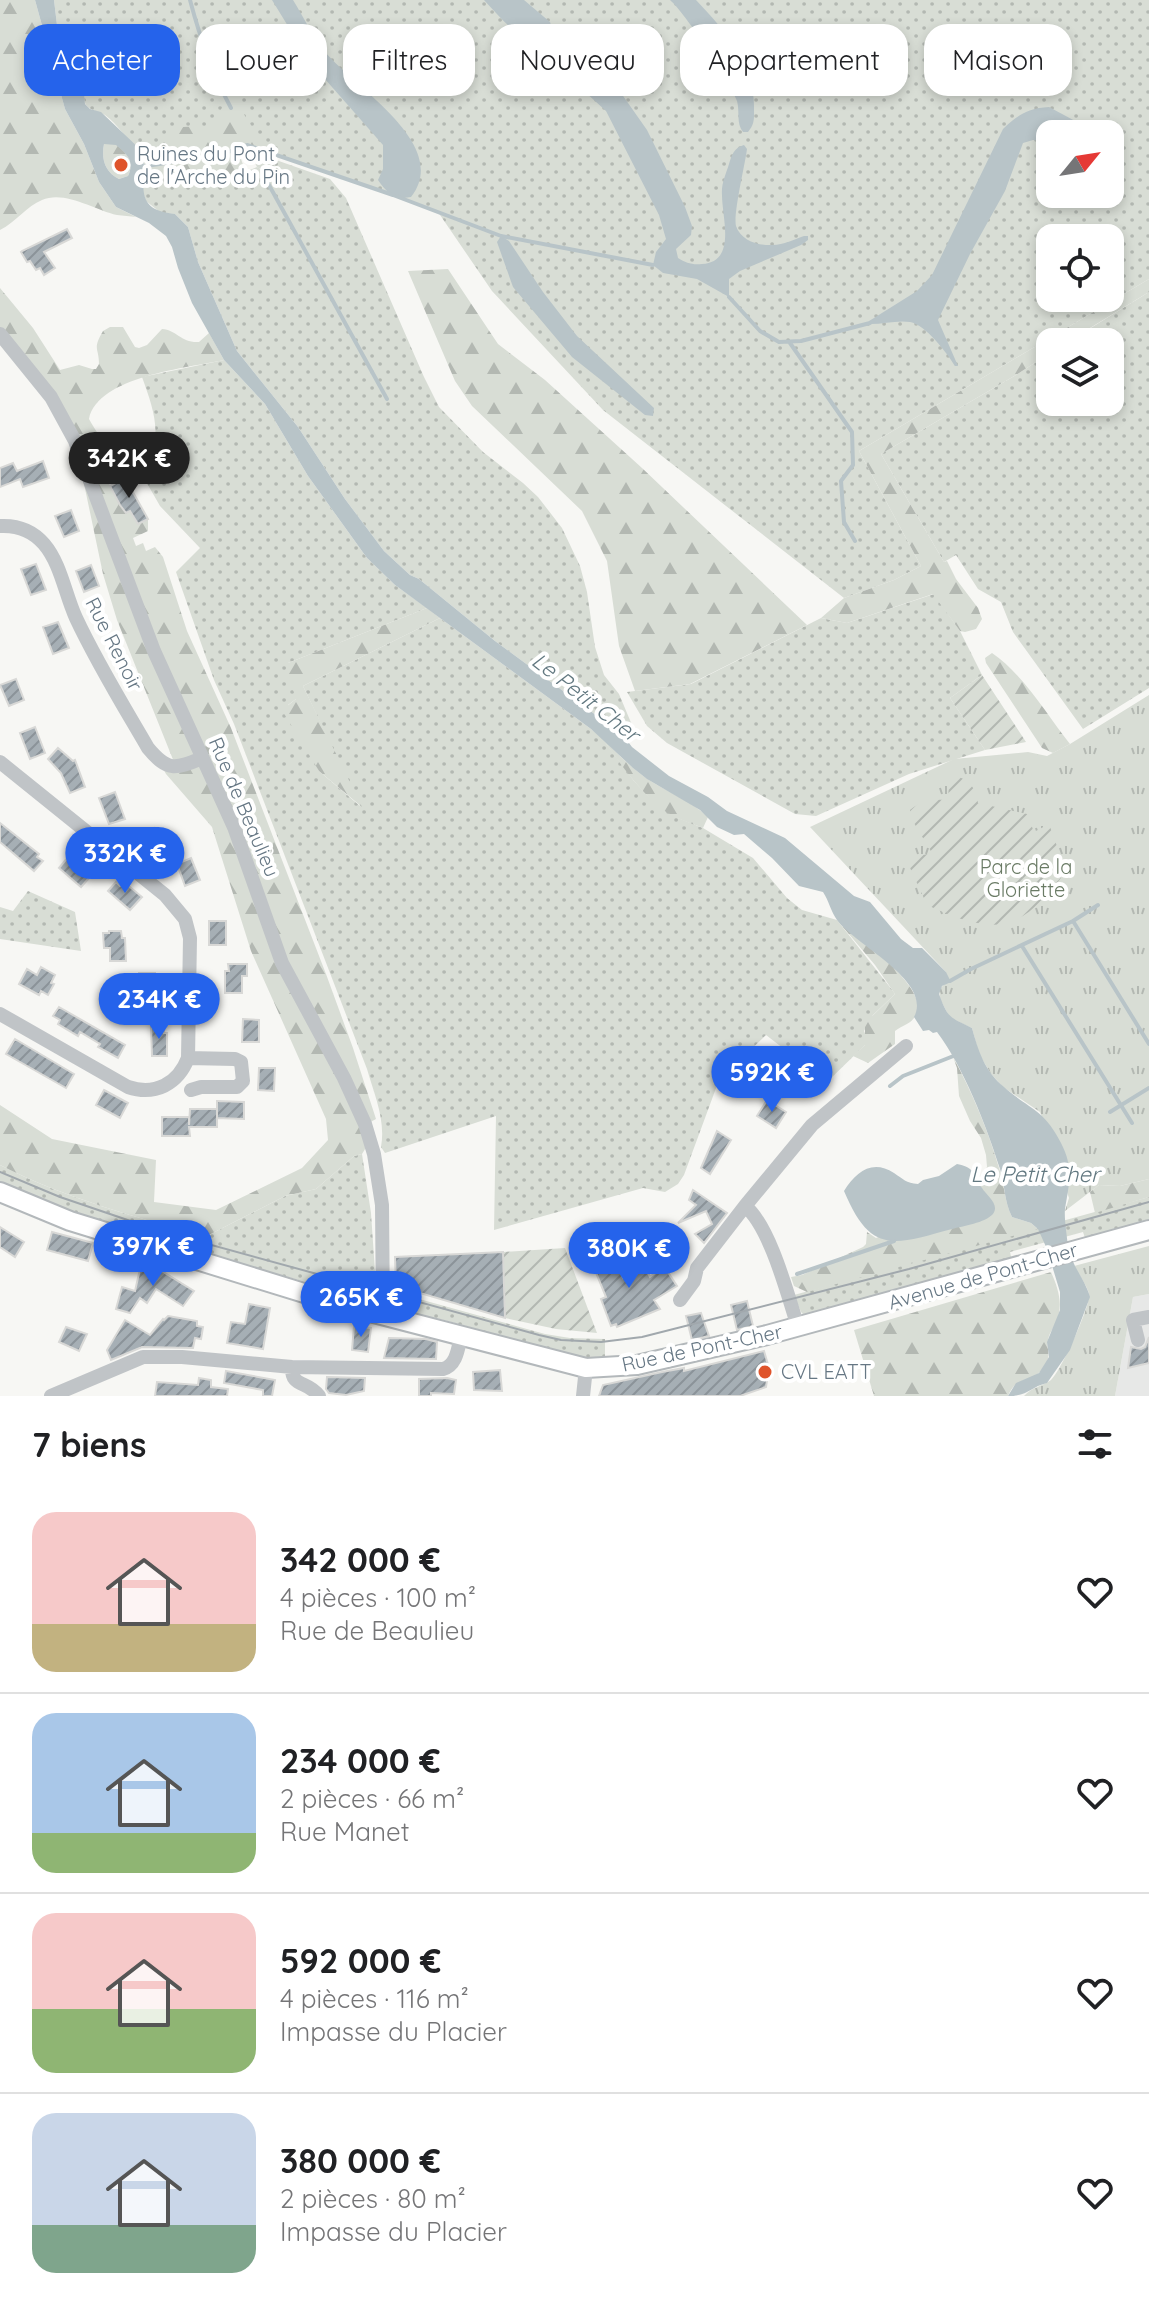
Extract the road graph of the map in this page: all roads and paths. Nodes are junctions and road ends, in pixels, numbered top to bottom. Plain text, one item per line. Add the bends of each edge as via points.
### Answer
1 (0, 334) edge
2 (0, 526) edge
3 (202, 758) junction
4 (0, 762) edge
5 (0, 1014) edge
6 (906, 1046) dead end
7 (188, 1058) junction
8 (191, 1090) dead end
9 (0, 1192) edge
10 (745, 1206) junction
11 (1149, 1230) edge
12 (680, 1300) dead end
13 (383, 1317) junction
14 (1149, 1317) edge
15 (808, 1325) junction
16 (461, 1336) junction
17 (1138, 1340) dead end
18 (292, 1367) junction
19 (586, 1368) junction
20 (51, 1396) edge
21 (319, 1396) edge
22 (583, 1396) edge

1 - 3 street, Rue de Beaulieu via 51,397 75,441 154,651
2 - 3 street, Rue Renoir via 26,529 48,548 92,650 154,755 171,767
3 - 13 street, Rue de Beaulieu via 234,827 282,963 344,1078 370,1141 382,1205
4 - 7 street via 165,895 185,919 191,948
5 - 7 street via 137,1090 168,1084
6 - 10 street via 812,1125
7 - 8 street via 235,1059 243,1066 243,1081 237,1087
9 - 13 main road, Rue de Pont-Cher via 70,1221
10 - 12 street via 697,1268
10 - 15 street via 754,1214
11 - 15 main road, Avenue de Pont-Cher
13 - 16 main road, Rue de Pont-Cher
14 - 17 street via 1133,1320
15 - 19 main road, Rue de Pont-Cher via 637,1365
16 - 18 street via 454,1361 443,1369
16 - 19 main road, Rue de Pont-Cher
18 - 20 street via 143,1357
18 - 21 street via 295,1382 310,1386
19 - 22 street

